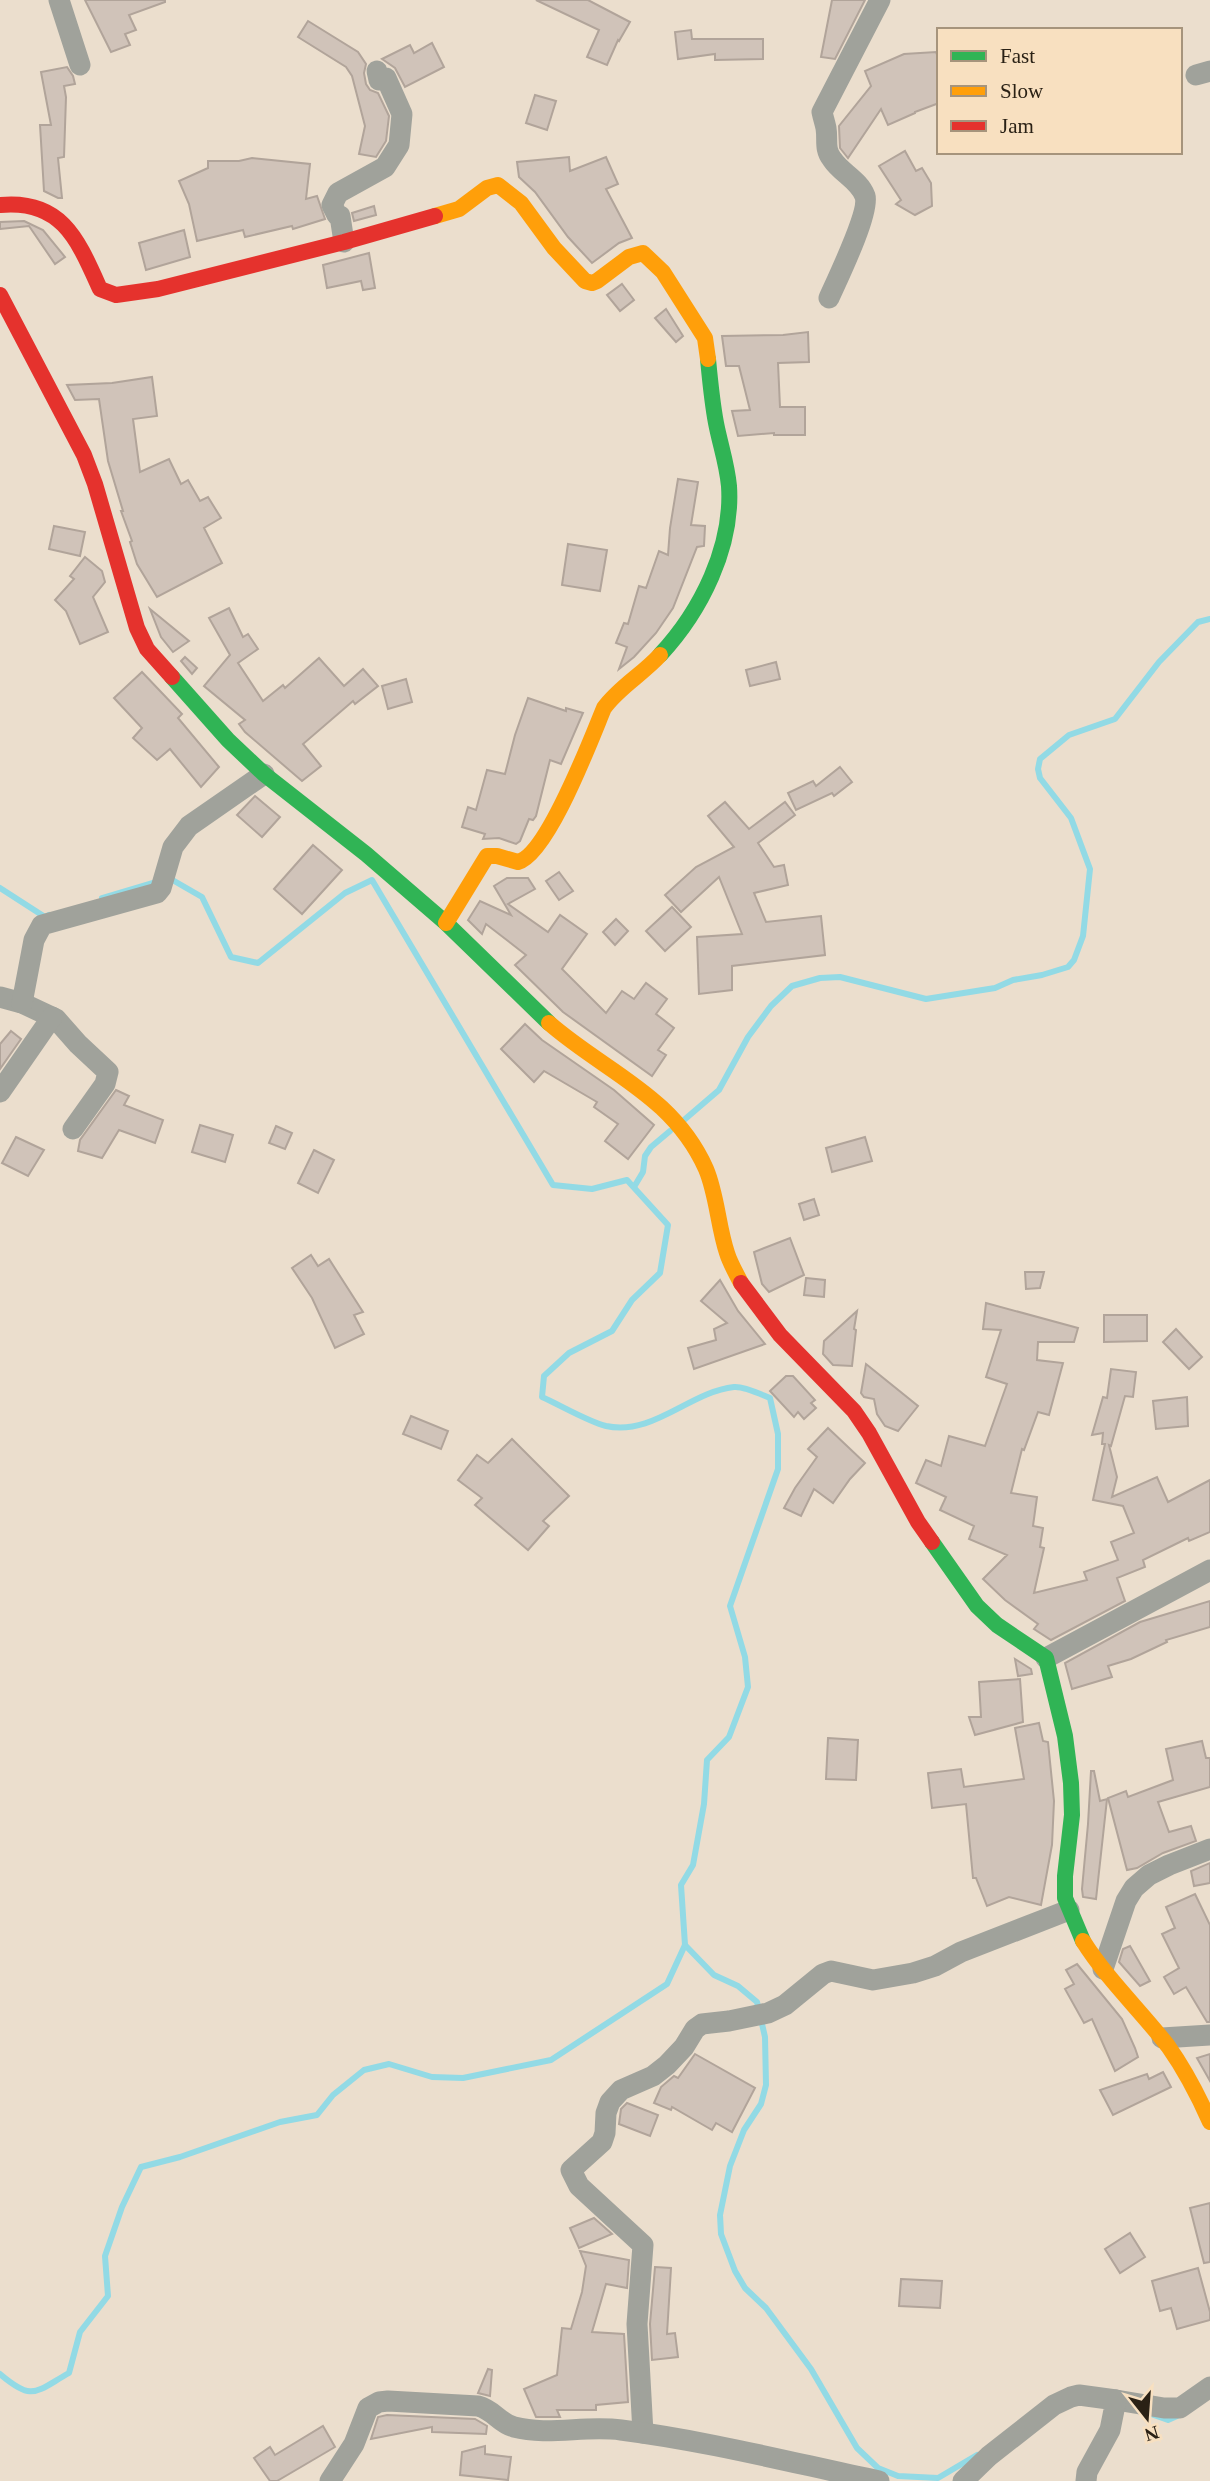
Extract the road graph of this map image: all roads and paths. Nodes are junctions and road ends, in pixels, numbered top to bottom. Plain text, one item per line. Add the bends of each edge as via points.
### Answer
1 (59, 0) edge
2 (880, 0) edge
3 (80, 65) dead end
4 (377, 71) dead end
5 (0, 205) edge
6 (344, 242) junction
7 (0, 295) edge
8 (829, 299) dead end
9 (264, 774) junction
10 (446, 923) junction
11 (0, 997) edge
12 (22, 1003) junction
13 (52, 1017) junction
14 (0, 1093) edge
15 (73, 1129) dead end
16 (1210, 1570) edge
17 (1046, 1658) junction
18 (1210, 1849) edge
19 (1069, 1910) junction
20 (1103, 1969) junction
21 (1210, 2035) edge
22 (1162, 2038) junction
23 (1210, 2122) edge
24 (1210, 2387) edge
25 (1116, 2400) junction
26 (643, 2433) junction
27 (330, 2481) edge
28 (879, 2481) edge
29 (964, 2481) edge
30 (1086, 2481) edge

1 - 3 street
2 - 8 street via 821,112 826,148 864,193 866,203
4 - 6 street via 379,80 386,78 402,114 398,145 385,166 338,193 332,205 340,216
5 - 6 street via 31,204 57,218 82,249 100,289 116,295 158,289
6 - 10 street via 462,208 486,188 498,185 521,202 552,246 587,282 597,281 637,253 646,254 663,272 705,338 725,458 729,488 724,540 695,608 670,644 604,708 572,784 536,851 520,862 487,856
7 - 9 street via 95,484 146,649
9 - 10 street
9 - 12 street via 189,826 173,847 157,893 42,925 34,940
10 - 17 street via 552,1026 624,1076 673,1120 694,1147 709,1179 727,1255 753,1301 861,1422 918,1522 977,1606
11 - 12 street
12 - 13 street
13 - 14 street
13 - 15 street via 108,1072 105,1084
16 - 17 street
17 - 19 street via 1065,1730 1071,1784 1064,1885
18 - 20 street via 1159,1870 1134,1888
19 - 20 street via 1081,1940
19 - 26 street via 913,1973 873,1980 831,1971 768,2013 702,2024 667,2065 621,2090 610,2102 601,2142 571,2170 579,2186 643,2245 637,2324
20 - 22 street
21 - 22 street
22 - 23 street via 1194,2084
24 - 25 street via 1180,2408
25 - 29 street via 1080,2395 1054,2405
25 - 30 street via 1110,2430
26 - 27 street via 521,2428 507,2425 488,2408 478,2406 379,2402 368,2408 354,2444
26 - 28 street

